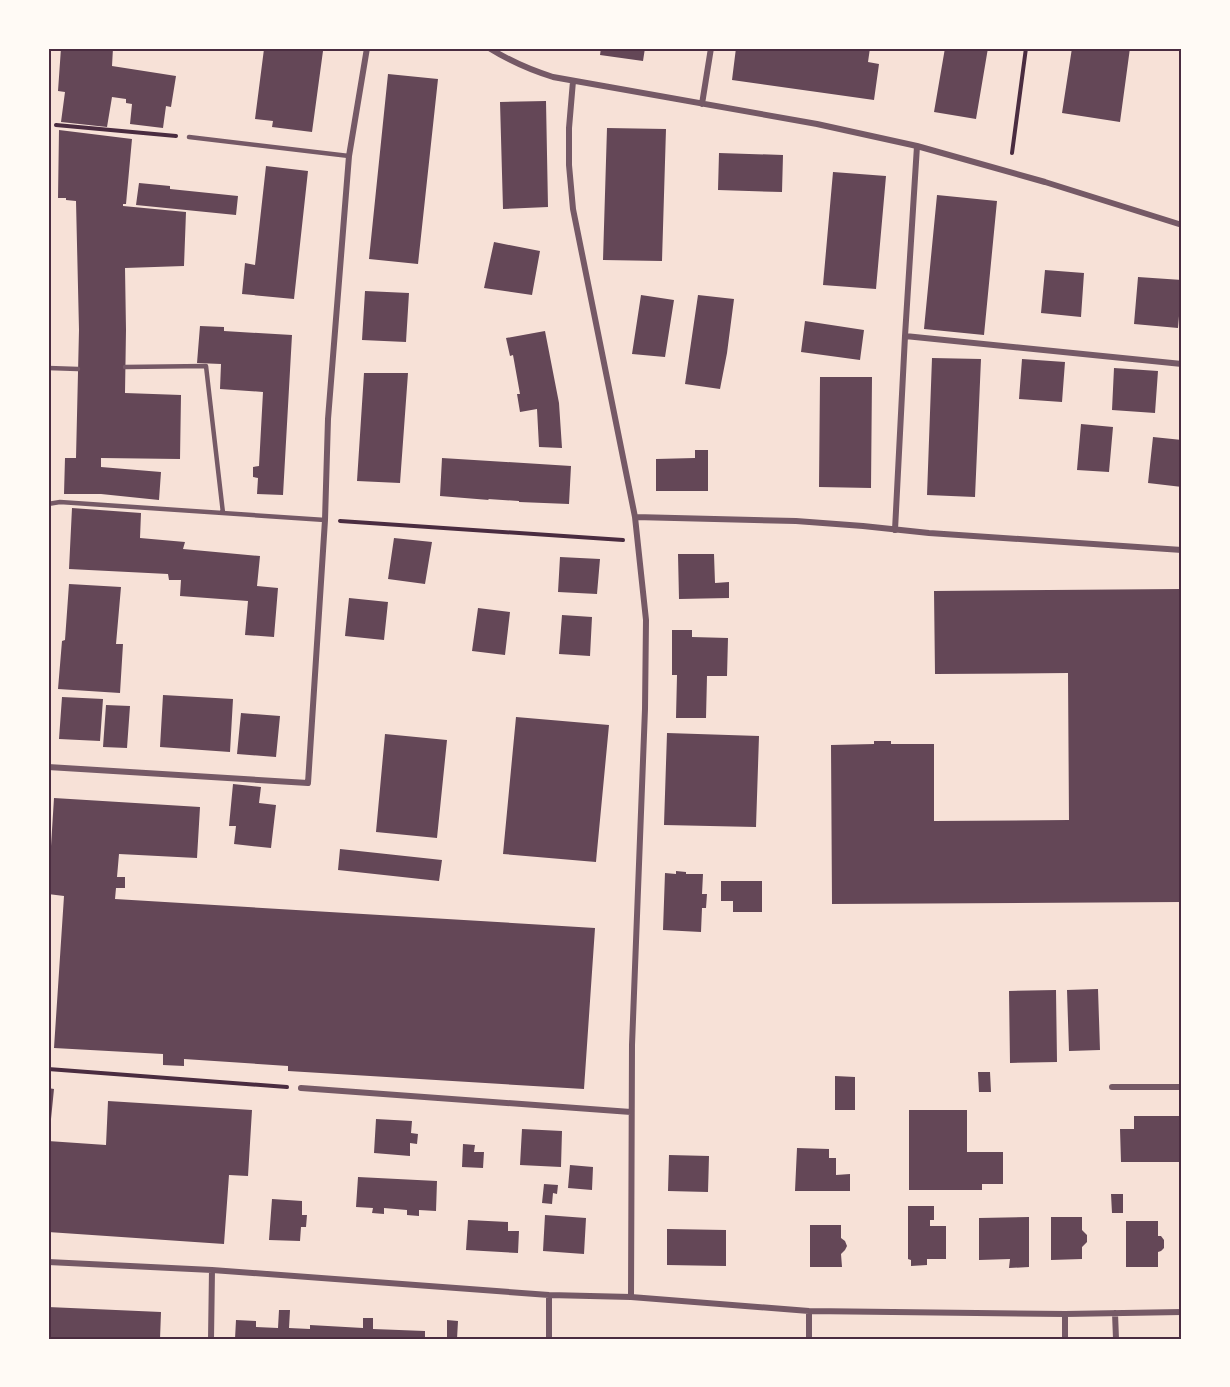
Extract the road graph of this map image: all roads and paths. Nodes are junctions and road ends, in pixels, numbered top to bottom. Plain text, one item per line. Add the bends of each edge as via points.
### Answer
1 (367, 48) edge
2 (489, 48) edge
3 (711, 48) edge
4 (1026, 48) edge
5 (573, 81) junction
6 (702, 104) junction
7 (56, 125) dead end
8 (189, 137) joint
9 (917, 146) junction
10 (1012, 153) dead end
11 (349, 156) junction
12 (1182, 225) edge
13 (905, 336) junction
14 (1182, 364) edge
15 (125, 367) dead end
16 (48, 369) edge
17 (78, 369) dead end
18 (48, 504) edge
19 (223, 513) junction
20 (635, 517) junction
21 (325, 520) junction
22 (895, 530) junction
23 (637, 541) junction
24 (1182, 550) edge
25 (48, 767) edge
26 (48, 1069) edge
27 (1112, 1087) dead end
28 (1182, 1087) edge
29 (301, 1088) joint
30 (631, 1112) junction
31 (48, 1262) edge
32 (212, 1270) junction
33 (549, 1295) junction
34 (632, 1297) junction
35 (809, 1311) junction
36 (1182, 1312) edge
37 (1115, 1313) junction
38 (1065, 1314) junction
39 (211, 1339) edge
40 (549, 1339) edge
41 (809, 1339) edge
42 (1065, 1339) edge
43 (1116, 1339) edge

1 - 11 street
2 - 5 street via 527,69
3 - 6 street
4 - 10 path
5 - 6 street
5 - 20 street via 569,165 573,208
6 - 9 street
7 - 8 path
8 - 11 lane
9 - 12 street
9 - 13 street
11 - 21 street via 328,419
13 - 14 street
13 - 22 street
15 - 19 lane via 206,366
16 - 17 lane
18 - 19 lane
19 - 21 lane
20 - 22 street via 796,521
20 - 23 street
21 - 23 path
21 - 25 street via 308,783
22 - 24 street
23 - 30 street via 646,620
26 - 29 path
27 - 28 street
29 - 30 street
30 - 34 street
31 - 32 street
32 - 33 street
32 - 39 street
33 - 34 street
33 - 40 street
34 - 35 street
35 - 38 street
35 - 41 street
36 - 37 street
37 - 38 street
37 - 43 street
38 - 42 street

